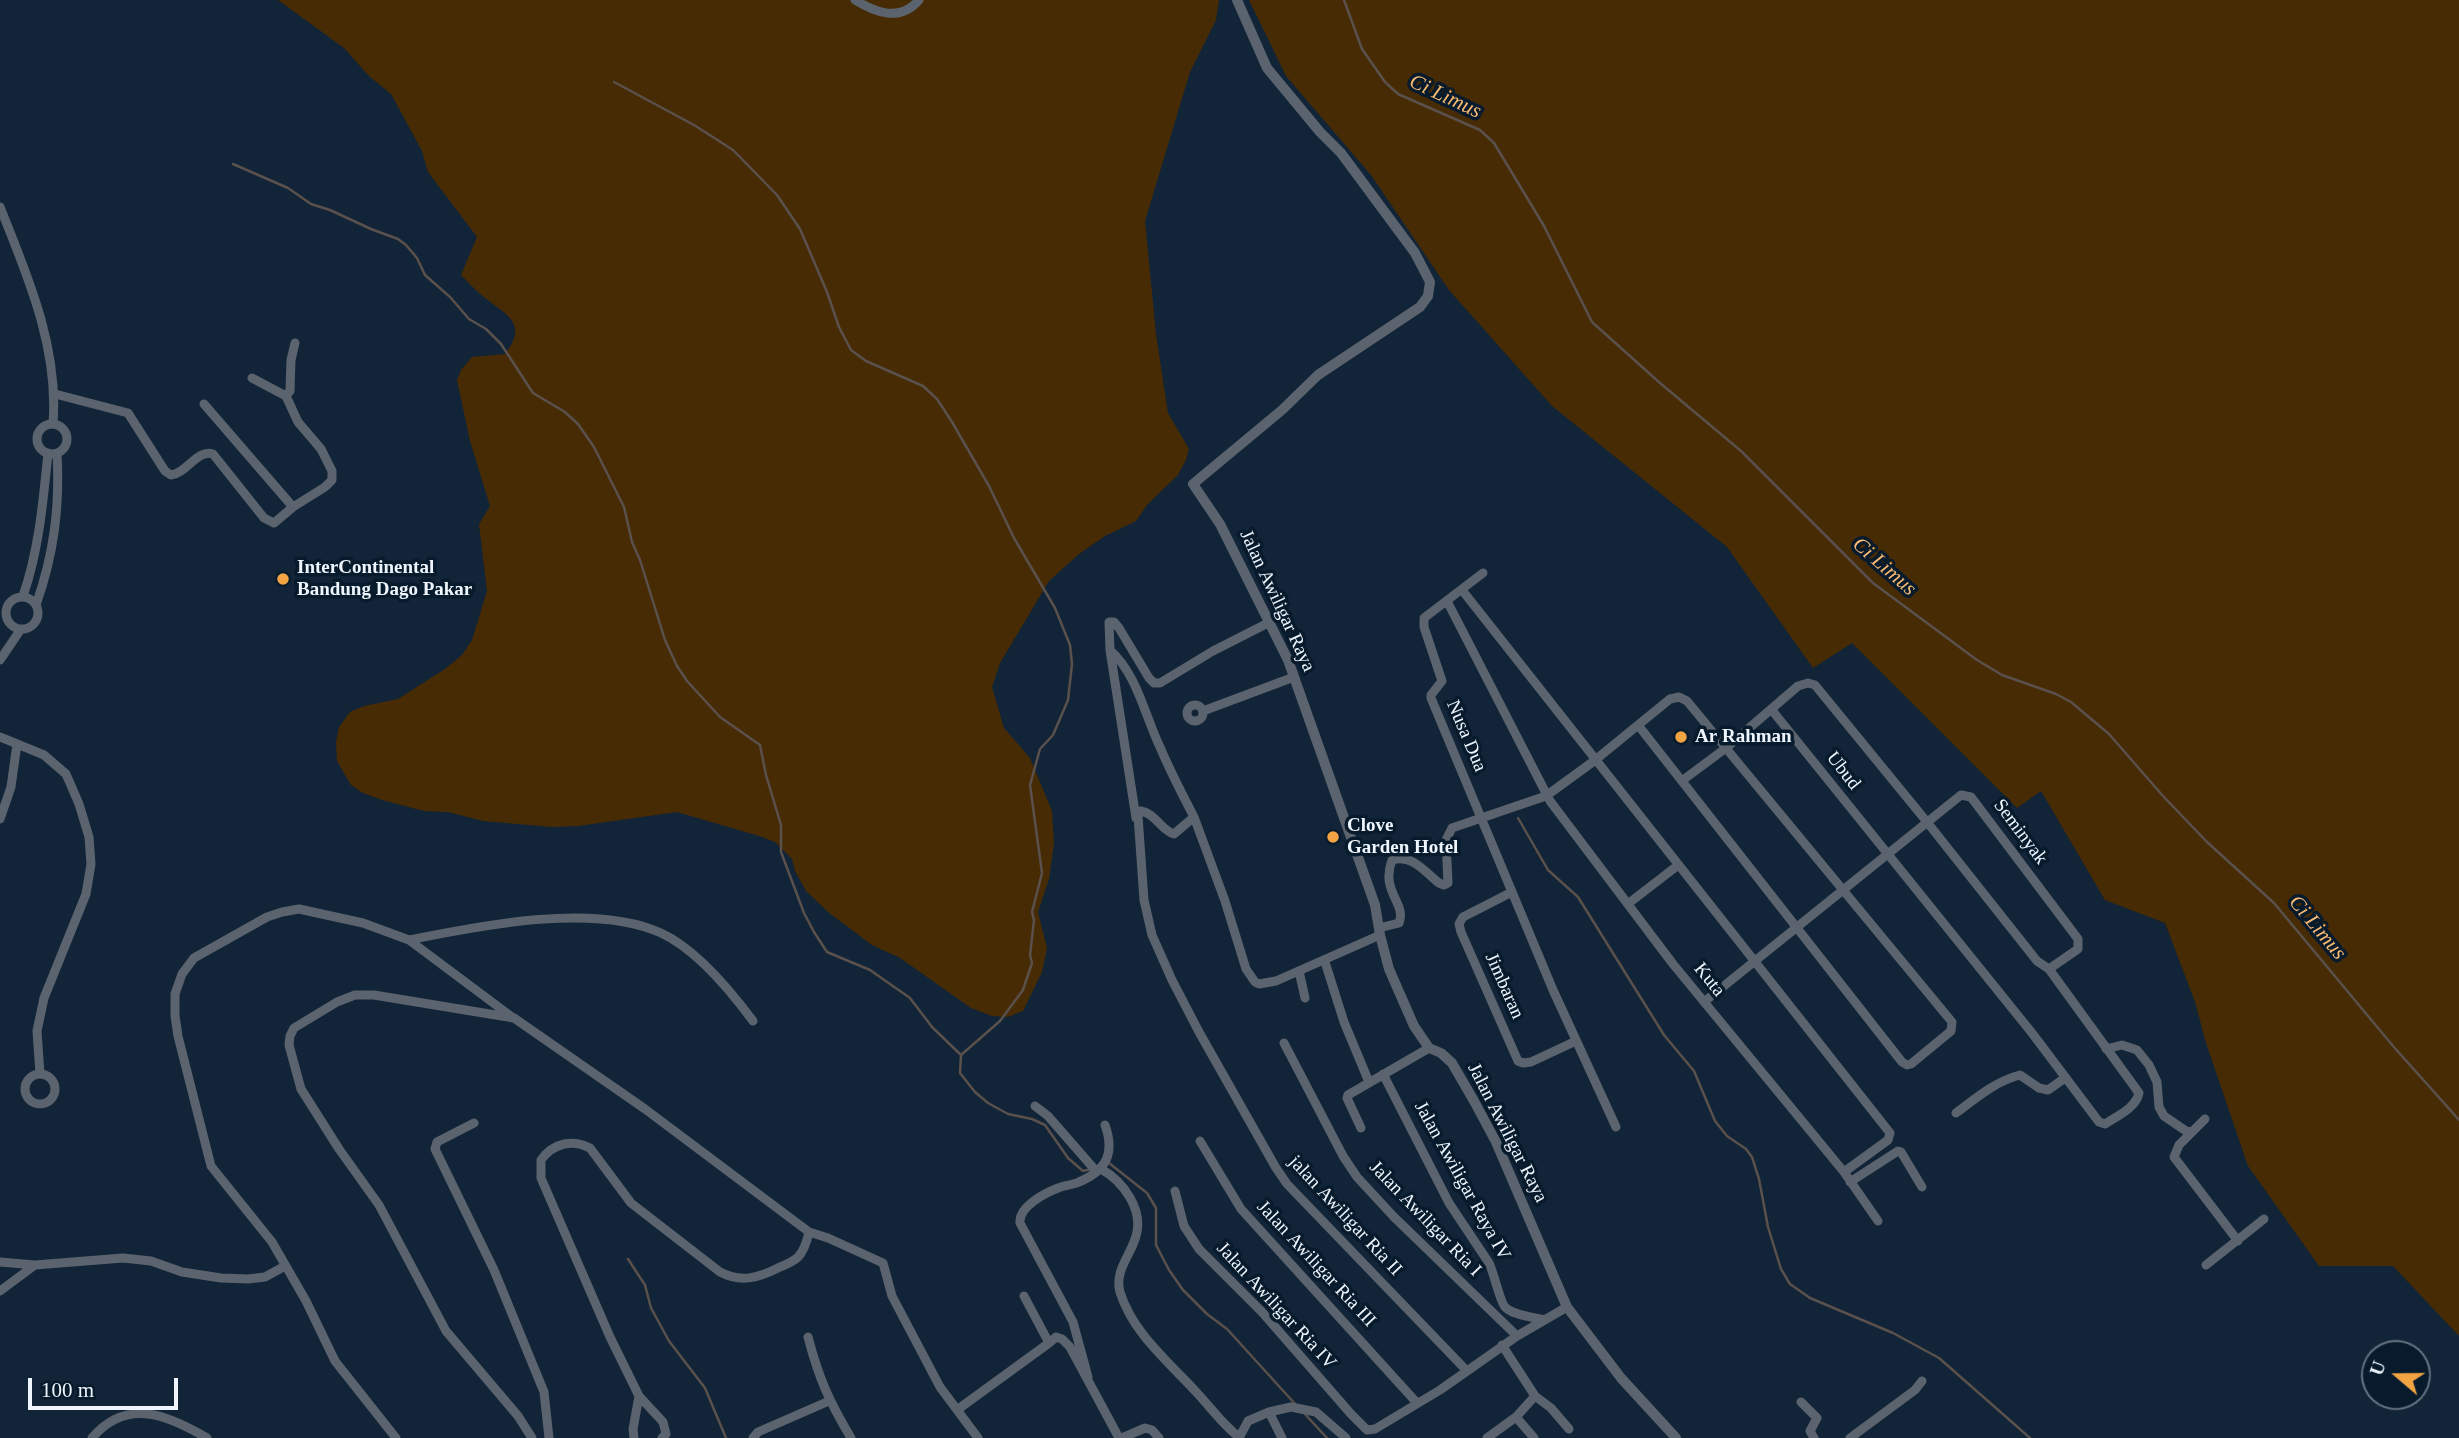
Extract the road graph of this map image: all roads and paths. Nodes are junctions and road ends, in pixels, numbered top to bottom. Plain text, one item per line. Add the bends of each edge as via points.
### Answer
1 (855, 0) edge
2 (919, 0) edge
3 (1237, 0) edge
4 (0, 207) edge
5 (295, 344) dead end
6 (252, 378) dead end
7 (55, 394) junction
8 (286, 396) junction
9 (204, 404) dead end
10 (53, 424) junction
11 (53, 453) junction
12 (293, 507) junction
13 (1483, 573) dead end
14 (1462, 590) junction
15 (23, 596) junction
16 (1447, 601) junction
17 (36, 605) junction
18 (7, 620) junction
19 (1270, 622) junction
20 (21, 629) junction
21 (0, 631) edge
22 (1110, 650) junction
23 (0, 660) edge
24 (1294, 677) junction
25 (1771, 709) junction
26 (1203, 711) dead end
27 (1638, 725) junction
28 (1, 734) edge
29 (17, 744) junction
30 (1726, 748) junction
31 (1594, 761) junction
32 (1683, 780) junction
33 (1546, 796) junction
34 (1194, 817) junction
35 (1482, 818) junction
36 (0, 819) edge
37 (1137, 820) junction
38 (1927, 822) junction
39 (1886, 855) junction
40 (1677, 866) junction
41 (1512, 892) junction
42 (1843, 892) junction
43 (1629, 903) junction
44 (1797, 928) junction
45 (1379, 932) junction
46 (409, 940) junction
47 (1325, 962) junction
48 (1754, 964) junction
49 (2049, 970) junction
50 (1298, 971) junction
51 (1305, 998) dead end
52 (1704, 1002) junction
53 (514, 1018) junction
54 (753, 1021) dead end
55 (1576, 1041) junction
56 (1284, 1043) dead end
57 (1429, 1048) junction
58 (2106, 1049) junction
59 (40, 1074) dead end
60 (1383, 1074) junction
61 (2065, 1078) junction
62 (1369, 1082) junction
63 (1035, 1106) dead end
64 (1956, 1113) dead end
65 (2205, 1119) dead end
66 (474, 1123) dead end
67 (1105, 1125) dead end
68 (1616, 1127) dead end
69 (1361, 1129) dead end
70 (2192, 1132) junction
71 (1200, 1141) dead end
72 (1099, 1170) junction
73 (1843, 1172) junction
74 (1850, 1182) junction
75 (1922, 1186) dead end
76 (1175, 1191) dead end
77 (2264, 1219) dead end
78 (1878, 1221) dead end
79 (809, 1232) junction
80 (2238, 1241) junction
81 (0, 1262) edge
82 (35, 1265) junction
83 (2206, 1265) dead end
84 (285, 1266) junction
85 (0, 1291) edge
86 (1024, 1296) dead end
87 (1567, 1307) junction
88 (1544, 1320) junction
89 (1517, 1336) junction
90 (808, 1337) dead end
91 (1049, 1343) junction
92 (1502, 1345) junction
93 (1467, 1371) junction
94 (1088, 1377) junction
95 (1922, 1381) dead end
96 (639, 1396) junction
97 (1535, 1396) junction
98 (829, 1401) junction
99 (1801, 1402) dead end
100 (1417, 1403) junction
101 (957, 1410) junction
102 (1269, 1412) junction
103 (1516, 1417) junction
104 (1569, 1429) dead end
105 (92, 1438) edge
106 (206, 1438) edge
107 (396, 1438) edge
108 (532, 1438) edge
109 (549, 1438) edge
110 (634, 1438) edge
111 (662, 1438) edge
112 (753, 1438) edge
113 (851, 1438) edge
114 (978, 1438) edge
115 (1121, 1438) edge
116 (1158, 1438) edge
117 (1239, 1438) edge
118 (1282, 1438) edge
119 (1346, 1438) edge
120 (1487, 1438) edge
121 (1534, 1438) edge
122 (1676, 1438) edge
123 (1814, 1438) edge
124 (1850, 1438) edge

1 - 2 street via 894,15
3 - 19 street, Jalan Awiligar Raya via 1267,68 1341,153 1415,253 1430,282 1425,302 1318,375 1193,484 1220,524
4 - 7 street via 47,337
5 - 8 street
6 - 8 street
7 - 10 street
7 - 12 street via 128,413 171,475 208,452 270,522 278,521
8 - 12 street via 332,471 332,480 325,487
9 - 12 street
10 - 11 street via 67,439 64,447
10 - 11 street via 38,435 38,444
11 - 15 street via 33,568
11 - 17 street via 54,535
13 - 14 street, Nusa Dua
14 - 16 street, Nusa Dua
14 - 31 street
15 - 17 street
15 - 18 street via 8,604
16 - 33 street
16 - 35 street, Nusa Dua via 1424,618 1442,681 1431,698
17 - 20 street via 34,623
18 - 20 street
18 - 21 street
19 - 22 street, jalan Awiligar Ria II via 1160,683 1149,678 1114,622 1108,624
19 - 24 street, Jalan Awiligar Raya
20 - 23 street
22 - 34 street via 1135,686
22 - 37 street, jalan Awiligar Ria II
24 - 26 street
24 - 45 street, Jalan Awiligar Raya via 1376,905
25 - 30 street
25 - 38 street, Ubud via 1798,686 1808,683 1822,692
25 - 39 street, Ubud
27 - 30 street via 1679,697
27 - 31 street
27 - 32 street
28 - 29 street
29 - 36 street via 11,787
29 - 59 street via 44,755 66,774 85,821 91,864 86,894 44,998 37,1031
30 - 32 street
30 - 42 street
31 - 33 street
31 - 40 street
32 - 44 street
33 - 35 street
33 - 43 street, Kuta
34 - 37 street via 1174,834 1146,811 1141,811
34 - 50 street via 1251,979 1269,983
35 - 41 street
35 - 45 street via 1448,832 1449,877 1444,885 1411,859 1392,860 1388,883 1401,920
37 - 93 street, jalan Awiligar Ria II via 1147,919 1172,980 1276,1168
38 - 39 street, Seminyak
38 - 49 street via 2037,961
38 - 49 street, Seminyak via 1961,795 1971,797 2078,939 2078,949
39 - 42 street, Seminyak
39 - 61 street
40 - 43 street
40 - 48 street
41 - 55 street
41 - 55 street, Jimbaran via 1463,917 1461,932 1518,1061 1531,1062
42 - 44 street, Seminyak
42 - 44 street via 1952,1022 1951,1031 1911,1064 1902,1062
43 - 52 street, Kuta
44 - 48 street, Seminyak
45 - 47 street
45 - 57 street, Jalan Awiligar Raya via 1395,987
46 - 53 street
46 - 54 street via 530,920 599,918 642,927 662,933 696,957
46 - 84 street via 363,923 299,909 267,917 194,958 182,974 175,1016 206,1155
47 - 50 street
47 - 62 street
48 - 52 street, Seminyak
48 - 73 street via 1890,1133 1888,1140
49 - 58 street
50 - 51 street
52 - 73 street, Kuta
53 - 79 street
53 - 108 street via 355,995 294,1028 289,1045 308,1102 379,1205 446,1331
55 - 68 street
56 - 89 street, Jalan Awiligar Ria I via 1357,1177
57 - 60 street
57 - 87 street, Jalan Awiligar Raya via 1452,1063 1496,1142
58 - 61 street via 2139,1093 2116,1117 2102,1124
58 - 70 street via 2122,1045 2137,1050 2157,1082 2164,1116
60 - 62 street
60 - 88 street, Jalan Awiligar Raya IV via 1449,1203 1489,1264 1502,1304 1510,1311
61 - 64 street via 2048,1090 2020,1075 2011,1077
62 - 69 street via 1347,1097
63 - 72 street
65 - 70 street
66 - 109 street via 438,1142 435,1149 494,1270 544,1392
67 - 72 street via 1109,1153
70 - 80 street via 2174,1157
71 - 100 street, Jalan Awiligar Ria III via 1241,1209
72 - 94 street via 1056,1188 1019,1216 1073,1322
72 - 117 street via 1123,1187 1136,1214 1136,1236 1119,1276 1125,1303 1151,1344
73 - 74 street, Kuta
74 - 75 street via 1898,1151
74 - 78 street, Kuta
76 - 100 street, Jalan Awiligar Ria IV via 1184,1226 1199,1249 1262,1312 1363,1428 1372,1430
77 - 80 street
79 - 96 street via 792,1262 756,1278 729,1277 631,1203 590,1148 572,1142 545,1154 541,1178
79 - 101 street via 883,1263 901,1315
80 - 83 street
81 - 82 street
82 - 84 street via 123,1258 151,1261 182,1272 248,1279
82 - 85 street
84 - 107 street via 335,1361
86 - 91 street
87 - 88 street
87 - 122 street, Jalan Awiligar Raya via 1620,1378
88 - 89 street
89 - 92 street
90 - 98 street
91 - 94 street via 1056,1337 1062,1339
91 - 101 street
92 - 93 street
92 - 97 street
93 - 100 street
94 - 115 street
95 - 124 street
96 - 110 street
96 - 111 street via 663,1422 666,1434
97 - 103 street
97 - 104 street
98 - 112 street
98 - 113 street
99 - 123 street via 1817,1418 1810,1431
101 - 114 street
102 - 117 street via 1248,1421
102 - 118 street
102 - 119 street via 1291,1406 1306,1408
103 - 120 street
103 - 121 street
105 - 106 street via 127,1415 151,1413 180,1422
115 - 116 street via 1145,1428

